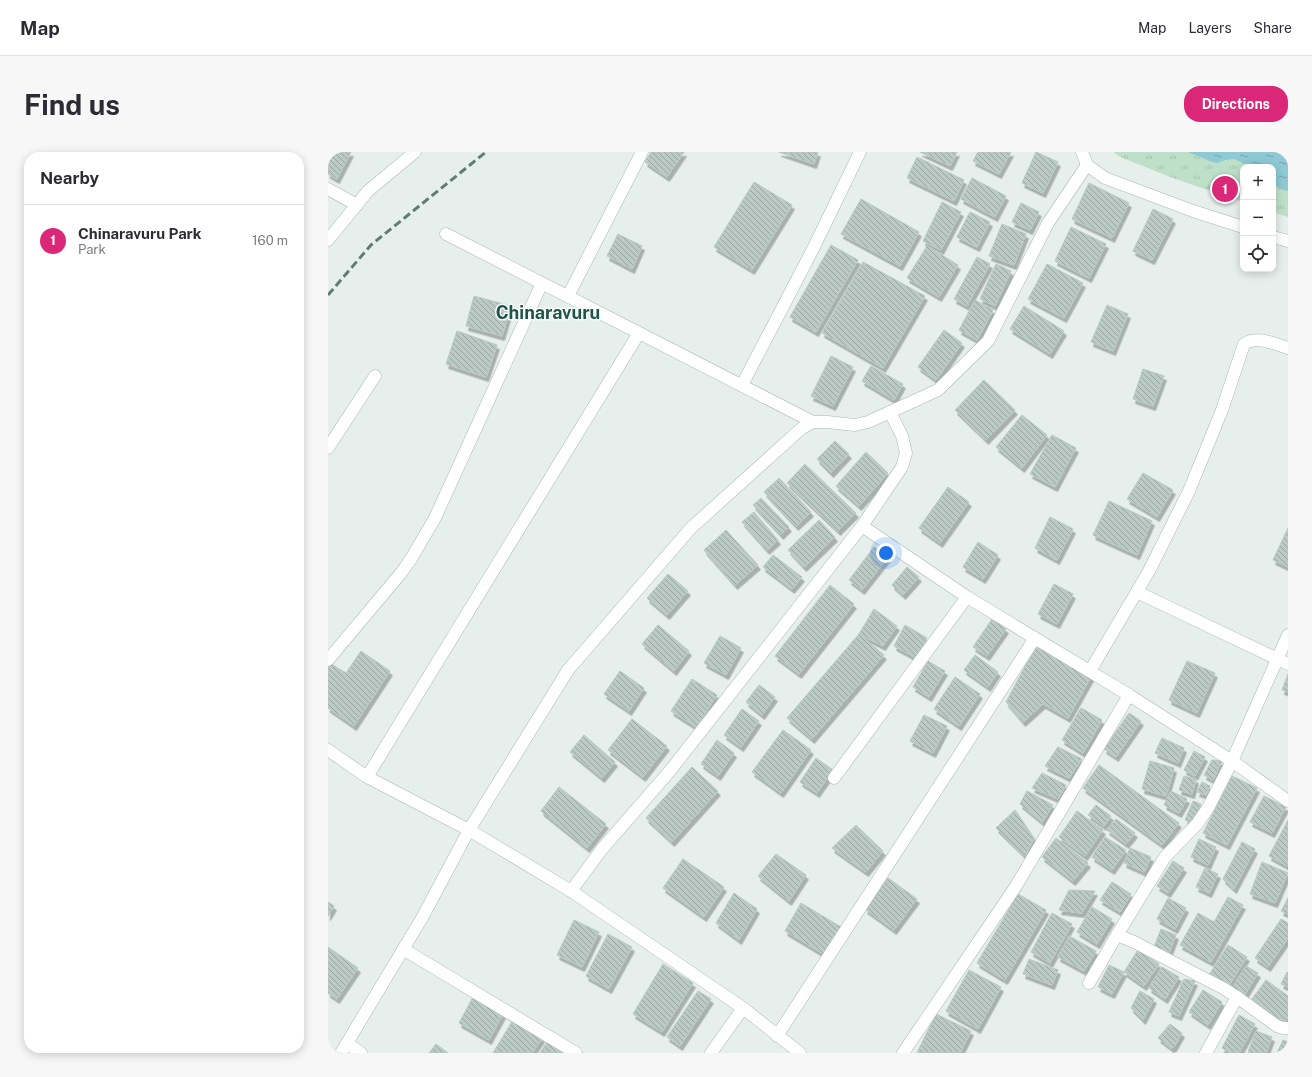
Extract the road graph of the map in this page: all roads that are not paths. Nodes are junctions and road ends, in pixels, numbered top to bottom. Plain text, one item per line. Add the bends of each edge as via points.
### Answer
1 (415, 152) edge
2 (642, 152) edge
3 (860, 152) edge
4 (1082, 152) edge
5 (1087, 165) junction
6 (328, 189) edge
7 (357, 205) junction
8 (1240, 226) edge
9 (446, 234) dead end
10 (1276, 238) edge
11 (328, 240) edge
12 (1288, 242) edge
13 (542, 283) junction
14 (568, 296) junction
15 (639, 333) junction
16 (1288, 348) edge
17 (375, 376) dead end
18 (742, 385) junction
19 (890, 412) junction
20 (813, 422) junction
21 (328, 448) edge
22 (862, 526) junction
23 (1137, 592) junction
24 (967, 597) junction
25 (1288, 635) edge
26 (1035, 638) junction
27 (328, 660) edge
28 (1283, 661) edge
29 (1090, 671) junction
30 (1129, 695) junction
31 (328, 750) edge
32 (1232, 761) junction
33 (368, 777) junction
34 (834, 778) dead end
35 (1288, 801) edge
36 (470, 830) junction
37 (571, 891) junction
38 (1117, 935) junction
39 (403, 949) junction
40 (1089, 983) dead end
41 (1237, 997) junction
42 (743, 1008) junction
43 (1288, 1028) edge
44 (777, 1036) junction
45 (344, 1048) edge
46 (361, 1053) edge
47 (576, 1053) edge
48 (711, 1053) edge
49 (800, 1053) edge
50 (903, 1053) edge
51 (1206, 1053) edge

1 - 7 street via 368,191
2 - 14 street
3 - 18 street
4 - 5 street
5 - 8 street via 1105,178
5 - 19 street via 1048,223 988,341 938,390
6 - 7 street
7 - 11 street
9 - 13 street
10 - 12 street
13 - 14 street
13 - 27 street via 425,535 401,573
14 - 15 street
15 - 18 street
15 - 33 street
16 - 23 street via 1253,340 1244,344 1222,410 1189,491
17 - 21 street
18 - 20 street
19 - 20 street via 855,426
19 - 22 street via 902,436 906,453 902,467
20 - 36 street via 802,428 691,528 568,670
22 - 24 street
22 - 37 street via 669,772 602,849
23 - 28 street
23 - 29 street
24 - 26 street
24 - 34 street
25 - 28 street
26 - 29 street
26 - 44 street
28 - 32 street
29 - 30 street
30 - 32 street
30 - 50 street via 1016,886
31 - 33 street
32 - 35 street
32 - 38 street via 1208,808 1197,824 1165,857
33 - 36 street
36 - 37 street
36 - 39 street
37 - 42 street
38 - 40 street
38 - 41 street
39 - 45 street
39 - 47 street
41 - 43 street via 1277,1026
41 - 51 street
42 - 44 street
42 - 48 street
44 - 49 street
45 - 46 street

